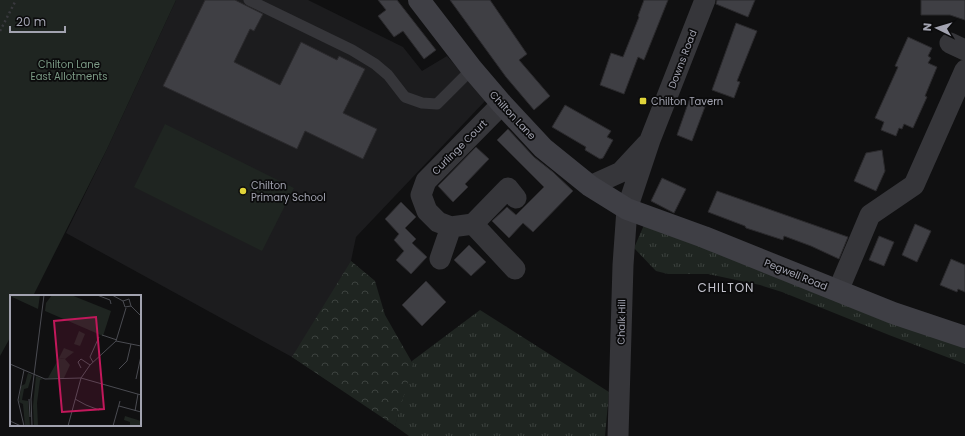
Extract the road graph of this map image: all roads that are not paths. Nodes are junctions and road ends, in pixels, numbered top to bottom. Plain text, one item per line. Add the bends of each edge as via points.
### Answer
1 (249, 0) edge
2 (419, 0) edge
3 (705, 0) edge
4 (472, 70) junction
5 (965, 70) edge
6 (502, 104) junction
7 (650, 140) junction
8 (590, 186) junction
9 (516, 198) dead end
10 (628, 209) junction
11 (473, 224) junction
12 (451, 227) junction
13 (440, 259) dead end
14 (515, 269) dead end
15 (838, 291) junction
16 (965, 337) edge
17 (618, 436) edge

1 - 4 lane via 352,50 375,64 388,75 405,97 411,100 438,104
2 - 4 street, Chilton Lane
3 - 7 street, Downs Road
4 - 6 street, Chilton Lane
5 - 15 street via 914,185 870,215
6 - 8 street, Chilton Lane via 543,148
6 - 12 street, Curlinge Court via 426,181 422,195 426,211 438,222
7 - 8 street, Downs Road via 621,172
7 - 10 street, Downs Road
8 - 10 street, Chilton Lane
9 - 11 street via 508,188
10 - 15 street, Pegwell Road
10 - 17 street, Chalk Hill via 623,265
11 - 12 street
11 - 14 street
12 - 13 street
15 - 16 street, Pegwell Road

